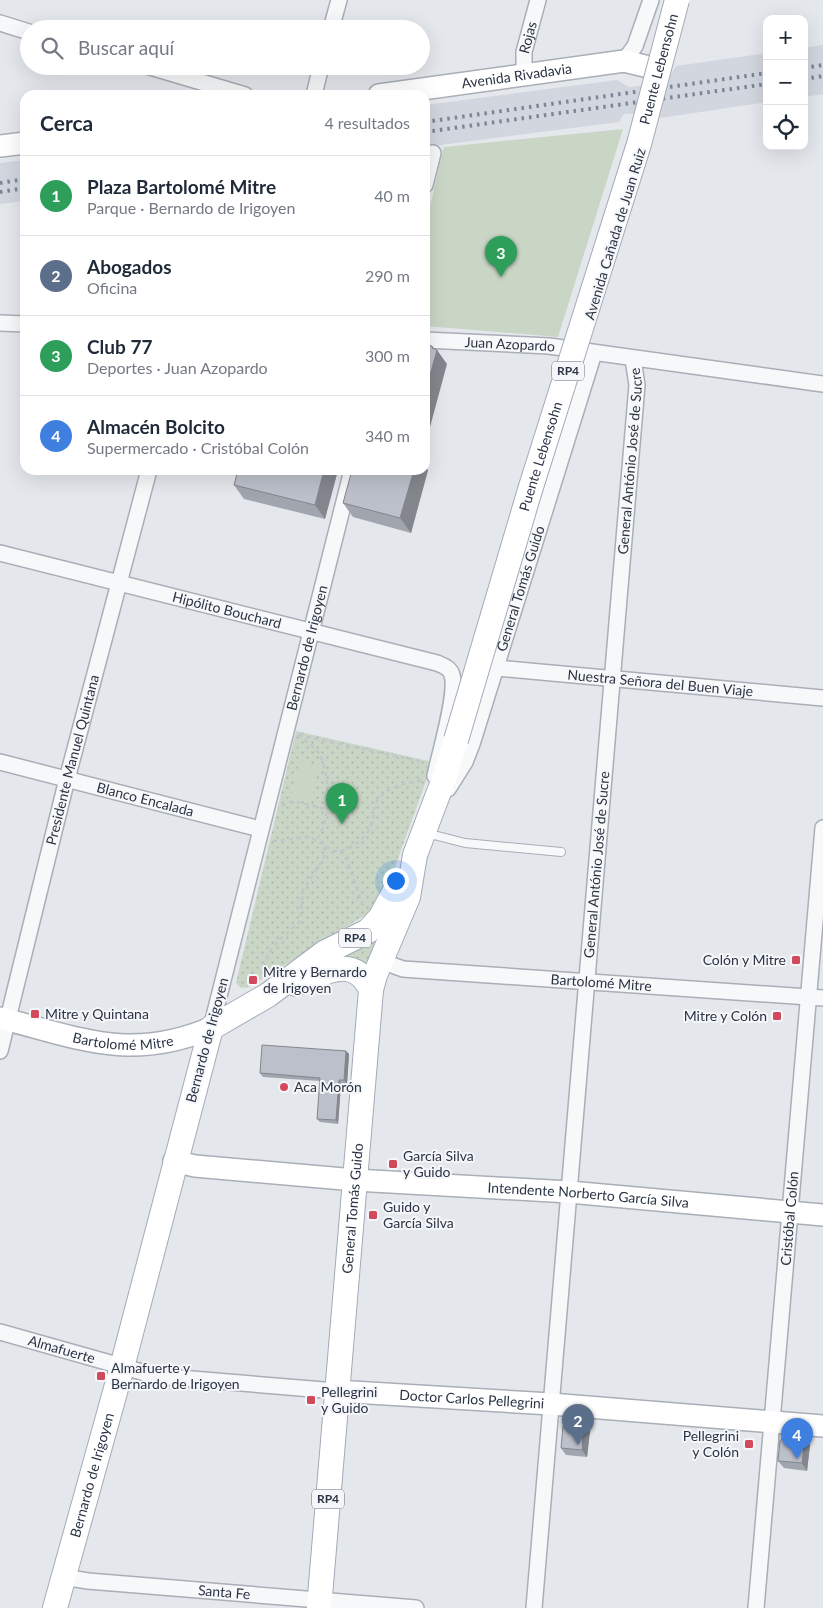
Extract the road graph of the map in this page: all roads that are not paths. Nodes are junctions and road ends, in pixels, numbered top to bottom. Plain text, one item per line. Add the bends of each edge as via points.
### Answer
1 (340, 0) edge
2 (538, 0) edge
3 (651, 0) edge
4 (675, 0) edge
5 (334, 20) edge
6 (0, 23) edge
7 (20, 29) edge
8 (624, 61) junction
9 (653, 68) junction
10 (177, 75) edge
11 (319, 75) edge
12 (524, 76) junction
13 (228, 90) edge
14 (315, 90) edge
15 (417, 90) edge
16 (20, 144) edge
17 (0, 146) edge
18 (433, 153) dead end
19 (430, 165) edge
20 (0, 323) edge
21 (20, 324) edge
22 (430, 340) edge
23 (586, 352) junction
24 (633, 359) junction
25 (823, 384) edge
26 (148, 475) edge
27 (351, 475) edge
28 (0, 552) edge
29 (120, 583) junction
30 (312, 631) junction
31 (497, 668) junction
32 (452, 673) joint
33 (612, 680) junction
34 (823, 698) edge
35 (456, 740) joint
36 (0, 762) edge
37 (67, 780) junction
38 (427, 825) junction
39 (823, 828) edge
40 (260, 829) junction
41 (561, 852) dead end
42 (415, 856) junction
43 (381, 961) junction
44 (588, 981) junction
45 (370, 990) junction
46 (268, 995) junction
47 (807, 997) junction
48 (823, 998) edge
49 (4, 1019) edge
50 (211, 1028) junction
51 (0, 1051) edge
52 (174, 1161) junction
53 (355, 1180) junction
54 (570, 1192) junction
55 (790, 1212) junction
56 (823, 1215) edge
57 (0, 1332) edge
58 (122, 1367) junction
59 (336, 1391) junction
60 (551, 1404) junction
61 (772, 1422) junction
62 (823, 1426) edge
63 (63, 1577) junction
64 (319, 1604) edge
65 (55, 1608) edge
66 (416, 1608) edge
67 (534, 1608) edge
68 (756, 1608) edge

1 - 5 street
2 - 12 street, Rojas via 524,52
3 - 8 street via 635,46
4 - 9 street, Avenida Cañada de Juan Ruiz
4 - 35 main road, Puente Lebensohn / RP4, bridge via 636,154 530,490
6 - 7 street
8 - 9 street, Avenida Rivadavia
8 - 12 street, Avenida Rivadavia
9 - 23 street, Avenida Cañada de Juan Ruiz via 649,116 642,148
10 - 13 street
11 - 14 street
12 - 15 street, Avenida Rivadavia
16 - 17 street
18 - 19 street
20 - 21 street
22 - 23 street, Juan Azopardo via 549,346
23 - 24 street, Juan Azopardo
23 - 31 street, General Tomás Guido
24 - 25 street, Juan Azopardo
24 - 33 street, General António José de Sucre via 637,385
26 - 29 street, Presidente Manuel Quintana
27 - 30 street, Bernardo de Irigoyen
28 - 29 street, Hipólito Bouchard
29 - 30 street, Hipólito Bouchard
29 - 37 street, Presidente Manuel Quintana
30 - 32 street, Hipólito Bouchard via 437,664
30 - 40 street, Bernardo de Irigoyen via 291,733
31 - 33 street, Nuestra Señora del Buen Viaje
31 - 38 street, General Tomás Guido via 465,762
32 - 38 street, General Tomás Guido via 454,690 435,772
33 - 34 street, Nuestra Señora del Buen Viaje
33 - 44 street, General António José de Sucre
35 - 38 main road, General Tomás Guido / RP4
36 - 37 street, Blanco Encalada
37 - 40 street, Blanco Encalada
37 - 49 street, Presidente Manuel Quintana
38 - 41 lane via 465,843
38 - 42 main road, General Tomás Guido / RP4
39 - 47 street, Cristóbal Colón
40 - 50 street, Bernardo de Irigoyen
42 - 43 main road, General Tomás Guido / RP4 via 408,897
42 - 46 main road, Bartolomé Mitre / RP4 via 375,924 318,957
43 - 44 street, Bartolomé Mitre via 403,969
43 - 45 main road, General Tomás Guido / RP4
44 - 47 street, Bartolomé Mitre
44 - 54 street, General António José de Sucre
45 - 46 main road via 363,977 351,968 342,968
45 - 53 main road, General Tomás Guido / RP4
46 - 50 main road, Bartolomé Mitre / RP4
47 - 48 street, Bartolomé Mitre
47 - 55 street, Cristóbal Colón
49 - 50 street, Bartolomé Mitre via 113,1045 138,1046 184,1040
49 - 51 street, Presidente Manuel Quintana
50 - 52 main road, Bernardo de Irigoyen
52 - 53 street, Intendente Norberto García Silva via 195,1166
52 - 58 main road, Bernardo de Irigoyen
53 - 54 street, Intendente Norberto García Silva
53 - 59 main road, General Tomás Guido / RP4
54 - 55 street, Intendente Norberto García Silva
54 - 60 street, General António José de Sucre
55 - 56 street, Intendente Norberto García Silva
55 - 61 street, Cristóbal Colón
57 - 58 street, Almafuerte
58 - 59 street, Doctor Carlos Pellegrini via 156,1376
58 - 63 main road, Bernardo de Irigoyen
59 - 60 street, Doctor Carlos Pellegrini
59 - 64 main road, General Tomás Guido / RP4
60 - 61 street, Doctor Carlos Pellegrini
60 - 67 street, General António José de Sucre
61 - 62 street, Doctor Carlos Pellegrini
61 - 68 street, Cristóbal Colón
63 - 64 street, Santa Fe
63 - 65 main road, Bernardo de Irigoyen
64 - 66 street, Santa Fe

